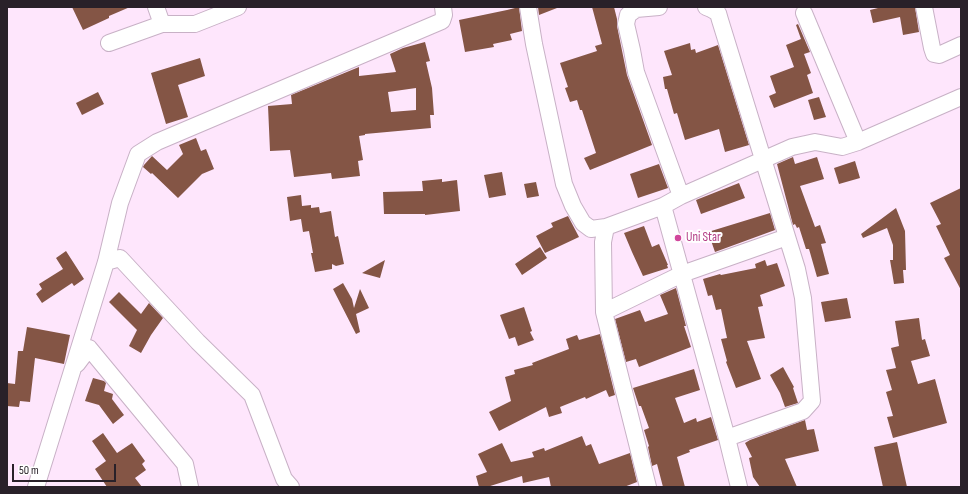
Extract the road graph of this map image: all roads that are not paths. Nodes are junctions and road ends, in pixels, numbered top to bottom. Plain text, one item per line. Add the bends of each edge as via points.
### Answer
1 (156, 7) edge
2 (238, 7) edge
3 (443, 7) edge
4 (528, 7) edge
5 (659, 7) edge
6 (706, 7) edge
7 (924, 7) edge
8 (804, 14) dead end
9 (162, 24) junction
10 (109, 43) dead end
11 (961, 45) edge
12 (961, 96) edge
13 (858, 142) junction
14 (764, 160) junction
15 (681, 196) junction
16 (663, 206) junction
17 (606, 227) junction
18 (787, 237) junction
19 (106, 262) junction
20 (682, 274) junction
21 (604, 312) junction
22 (72, 370) junction
23 (727, 438) junction
24 (36, 487) edge
25 (190, 487) edge
26 (292, 487) edge
27 (648, 487) edge
28 (739, 487) edge

1 - 9 street
2 - 9 street via 195,24
3 - 19 street via 442,21 157,142 138,154 120,203
4 - 17 street via 564,184 582,223 591,229
5 - 15 street via 636,9 628,15 626,24 636,72
6 - 14 street via 718,13
7 - 11 street via 934,54 939,55
8 - 13 street
9 - 10 street
12 - 13 street
13 - 14 street via 842,147 814,142 792,147
14 - 15 street
14 - 18 street
15 - 16 street
16 - 17 street
16 - 20 street
17 - 21 street via 603,242
18 - 20 street
18 - 23 street via 803,298 812,401 803,411
19 - 22 street
19 - 26 street via 120,258 198,342 252,395 284,479
20 - 21 street
20 - 23 street
21 - 27 street
22 - 24 street
22 - 25 street via 89,348 185,464
23 - 28 street

